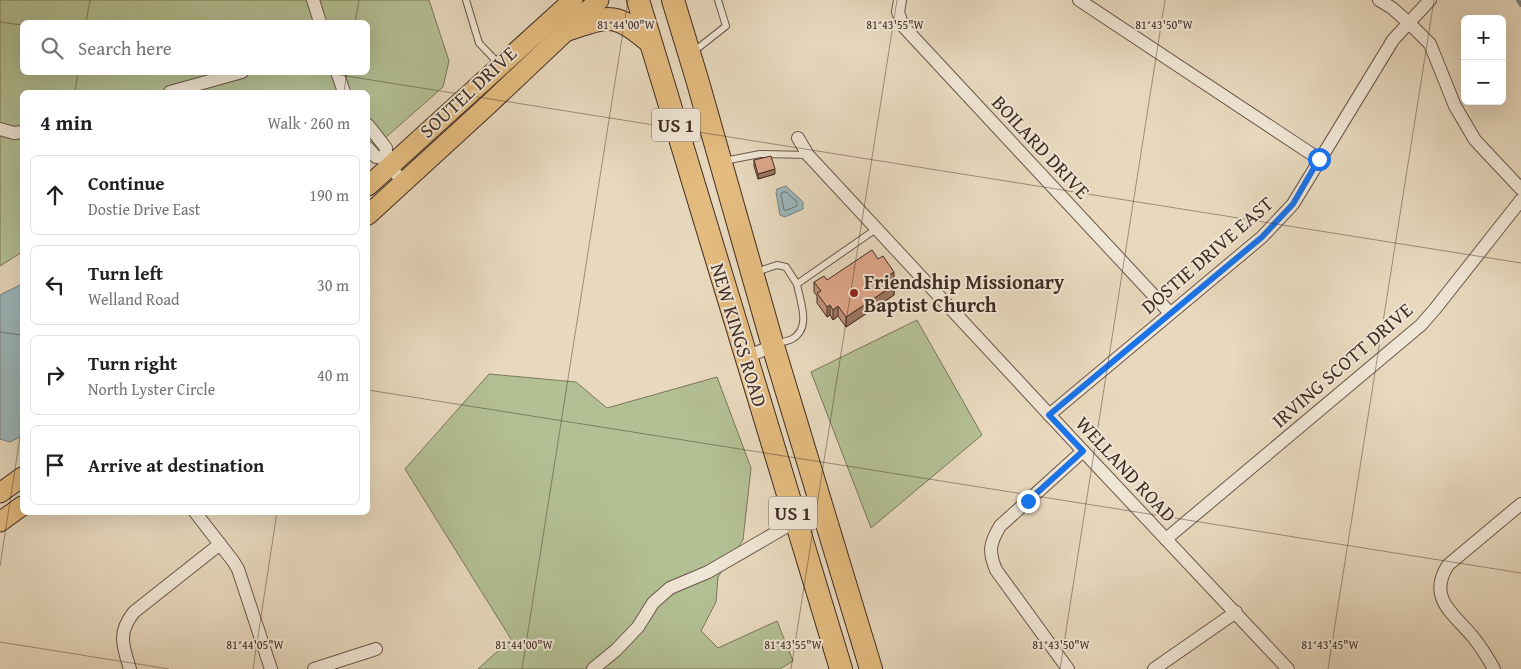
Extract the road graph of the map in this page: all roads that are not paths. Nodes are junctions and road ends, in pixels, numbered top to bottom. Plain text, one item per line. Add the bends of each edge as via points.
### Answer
1 (313, 0) edge
2 (466, 0) edge
3 (573, 0) edge
4 (599, 0) edge
5 (638, 0) edge
6 (673, 0) edge
7 (718, 0) edge
8 (900, 0) edge
9 (1079, 0) edge
10 (1379, 0) edge
11 (1430, 0) edge
12 (319, 20) edge
13 (1409, 23) junction
14 (566, 30) junction
15 (650, 42) junction
16 (690, 54) junction
17 (500, 66) junction
18 (231, 75) edge
19 (338, 75) edge
20 (177, 90) edge
21 (343, 90) edge
22 (370, 128) edge
23 (0, 129) edge
24 (20, 132) edge
25 (798, 138) dead end
26 (370, 150) edge
27 (808, 155) junction
28 (1319, 159) junction
29 (389, 161) junction
30 (720, 162) junction
31 (370, 184) edge
32 (403, 184) junction
33 (1521, 189) edge
34 (1521, 200) edge
35 (370, 213) edge
36 (876, 228) junction
37 (752, 273) junction
38 (797, 284) junction
39 (1170, 313) junction
40 (773, 346) junction
41 (746, 357) junction
42 (1049, 415) junction
43 (1083, 451) junction
44 (20, 478) edge
45 (0, 493) edge
46 (1521, 504) edge
47 (20, 507) edge
48 (197, 515) edge
49 (796, 521) junction
50 (0, 522) edge
51 (1166, 539) junction
52 (220, 544) junction
53 (1236, 612) junction
54 (376, 649) dead end
55 (130, 669) edge
56 (271, 669) edge
57 (314, 669) edge
58 (593, 669) edge
59 (841, 669) edge
60 (871, 669) edge
61 (1068, 669) edge
62 (1154, 669) edge
63 (1288, 669) edge
64 (1494, 669) edge

1 - 12 street
2 - 17 lane via 479,43
3 - 17 main road, SOUTEL DRIVE
4 - 14 main road, SOUTEL DRIVE
5 - 15 highway, NEW KINGS ROAD / US 1
6 - 16 highway, NEW KINGS ROAD / US 1
7 - 16 lane via 726,26
8 - 39 street, BOILARD DRIVE via 898,12 903,26
9 - 28 street
10 - 13 street
11 - 13 street, DOSTIE DRIVE EAST
13 - 28 street, DOSTIE DRIVE EAST via 1393,40
13 - 33 street via 1430,44 1455,106 1475,140
14 - 15 highway via 603,18 618,20 637,30
14 - 32 main road, SOUTEL DRIVE
15 - 41 highway, NEW KINGS ROAD / US 1
16 - 30 highway, NEW KINGS ROAD / US 1
17 - 29 main road, SOUTEL DRIVE
18 - 20 street
19 - 21 street
22 - 29 street via 386,148
23 - 24 street
25 - 27 street, WELLAND ROAD
26 - 29 street via 376,157
27 - 30 lane via 760,154
27 - 36 street, WELLAND ROAD
28 - 39 street, DOSTIE DRIVE EAST via 1293,204 1262,237
29 - 31 main road, SOUTEL DRIVE
29 - 32 street
30 - 37 highway, NEW KINGS ROAD / US 1
32 - 35 main road, SOUTEL DRIVE
34 - 51 street, IRVING SCOTT DRIVE via 1420,325
36 - 38 lane
36 - 42 street, WELLAND ROAD
37 - 38 lane via 777,265 786,267
37 - 40 highway, NEW KINGS ROAD / US 1
38 - 40 lane via 804,321 801,332
39 - 42 street, DOSTIE DRIVE EAST
40 - 41 street
40 - 60 highway, NEW KINGS ROAD / US 1
41 - 49 highway, NEW KINGS ROAD / US 1
42 - 43 street, WELLAND ROAD
43 - 51 street, WELLAND ROAD
43 - 61 street via 1000,526 990,549 996,570
44 - 45 main road
46 - 64 street via 1448,565 1440,581 1443,603 1474,638
47 - 50 main road
48 - 52 street
49 - 58 street via 717,568 670,588 653,603 638,627
49 - 59 highway, NEW KINGS ROAD / US 1
51 - 53 street, WELLAND ROAD
52 - 55 street via 134,612 124,626 123,644
52 - 56 street via 238,569
53 - 62 street
53 - 63 street, WELLAND ROAD
54 - 57 street

